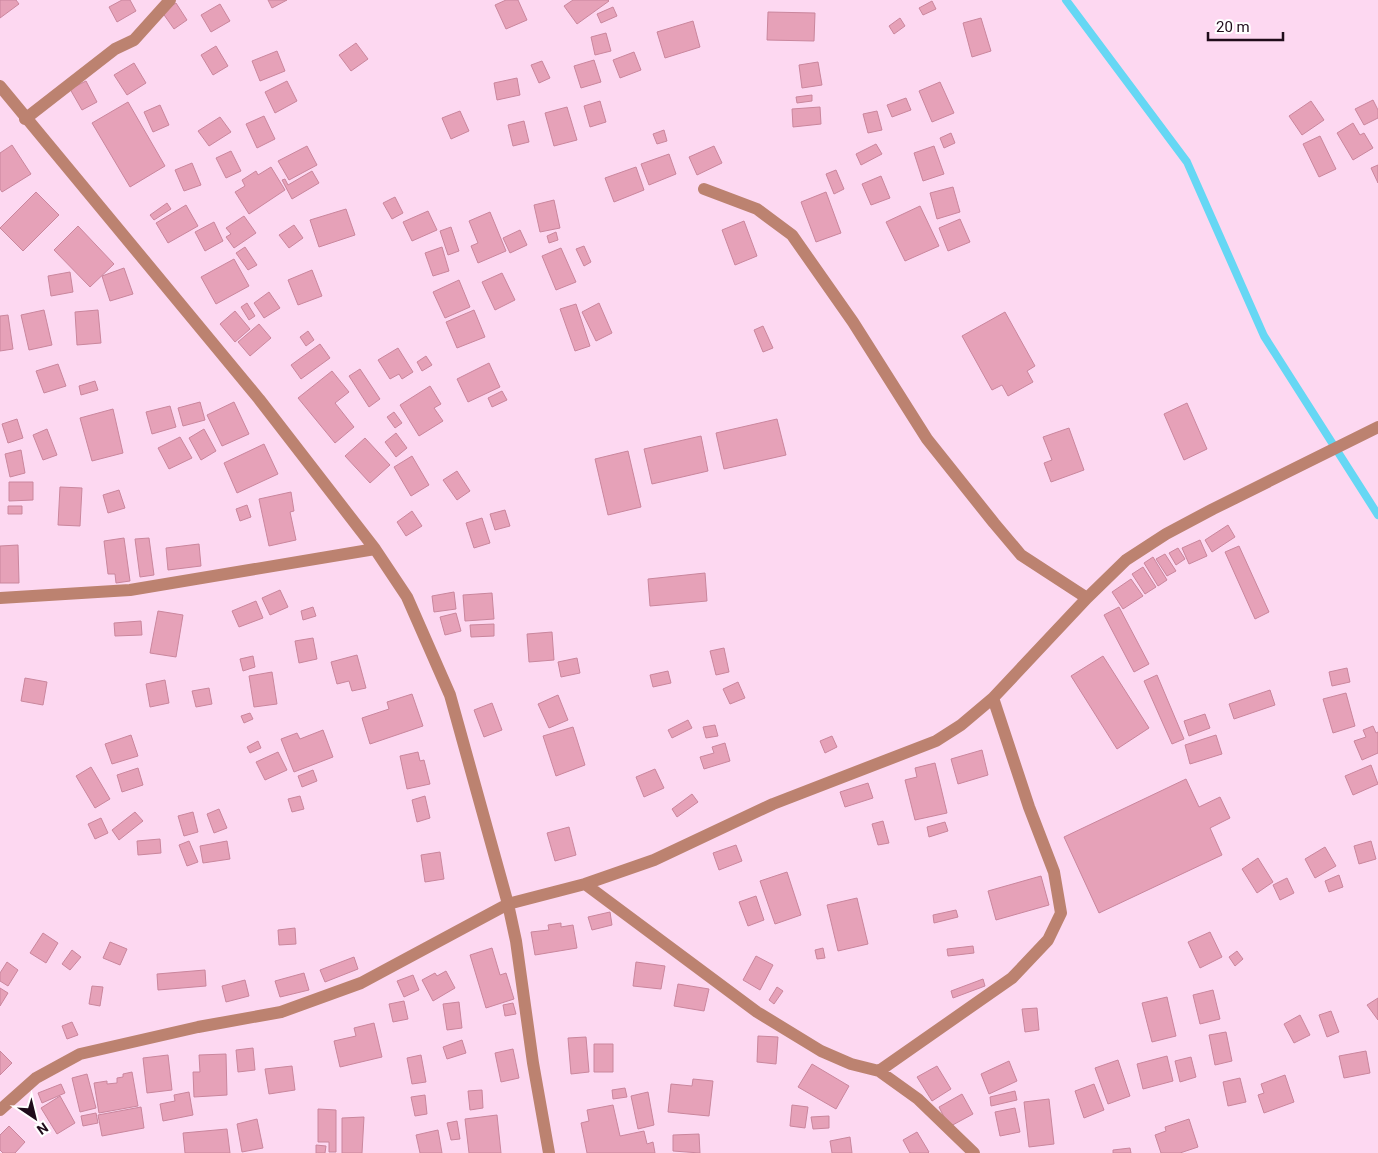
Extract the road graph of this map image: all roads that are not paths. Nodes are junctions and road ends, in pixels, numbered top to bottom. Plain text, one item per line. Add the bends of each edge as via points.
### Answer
1 (170, 0) edge
2 (0, 86) edge
3 (25, 119) junction
4 (704, 189) dead end
5 (1378, 427) edge
6 (375, 549) junction
7 (0, 598) edge
8 (1087, 598) junction
9 (993, 698) junction
10 (585, 884) junction
11 (508, 904) junction
12 (879, 1071) junction
13 (0, 1110) edge
14 (549, 1153) edge
15 (974, 1153) edge

1 - 3 street via 134,40 115,49
2 - 3 street
3 - 6 street via 259,399
4 - 8 street via 757,208 792,235 853,322 927,439 994,523 1021,555
5 - 8 street via 1166,534 1126,560
6 - 7 street via 130,590
6 - 11 street via 407,597 450,695
8 - 9 street
9 - 10 street via 936,741 773,804 654,860
9 - 12 street via 1054,872 1061,913 1048,940 1012,978
10 - 11 street
10 - 12 street via 757,1012 821,1051 851,1064
11 - 13 street via 361,983 281,1012 80,1054 36,1078
11 - 14 street
12 - 15 street via 918,1099

